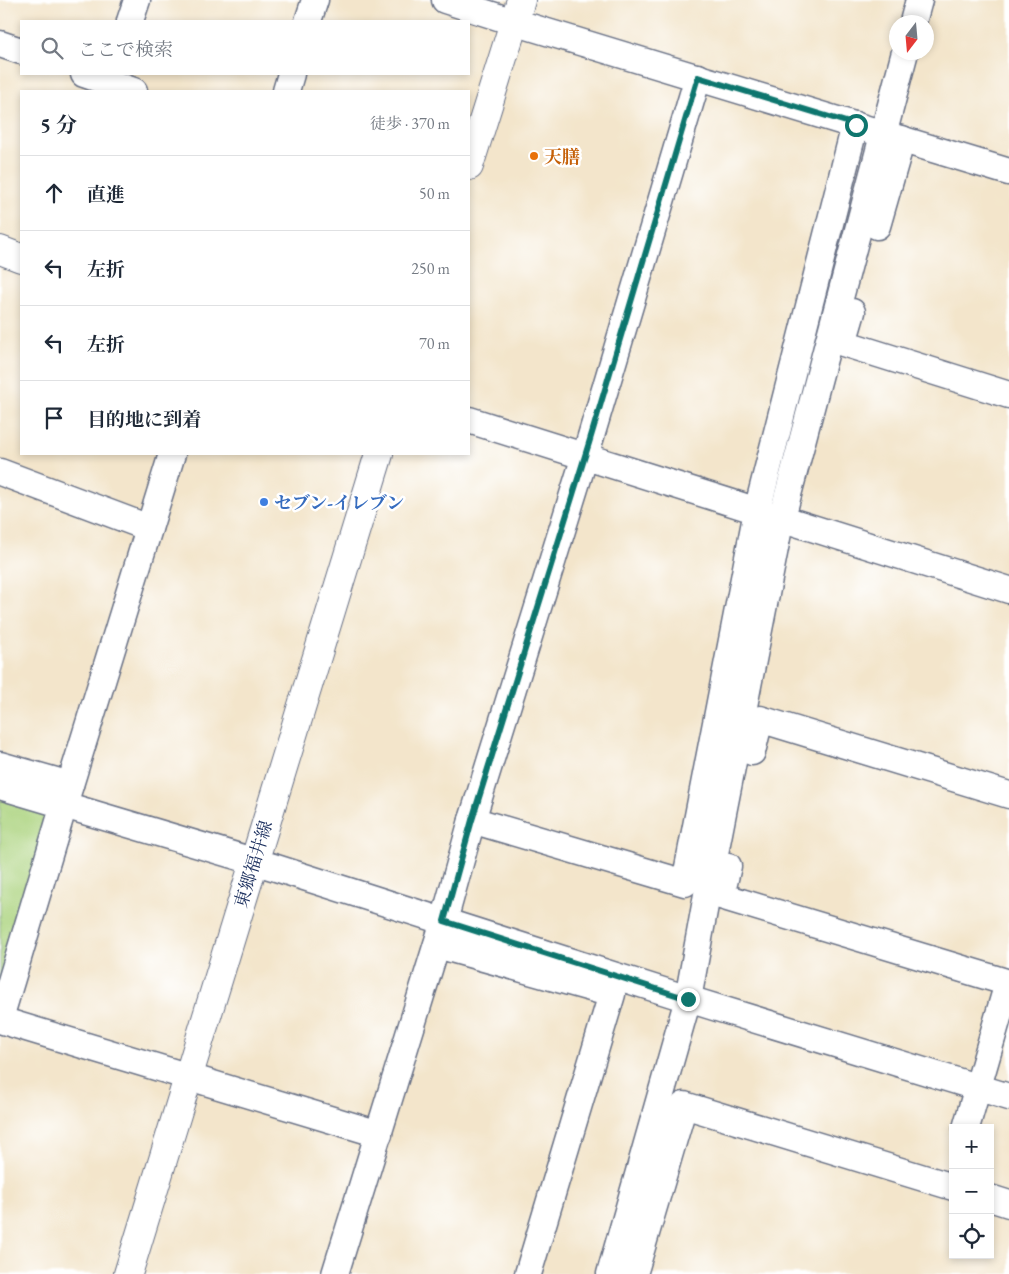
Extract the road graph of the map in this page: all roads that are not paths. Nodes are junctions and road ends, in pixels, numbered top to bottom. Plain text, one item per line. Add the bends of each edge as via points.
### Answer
1 (137, 0) edge
2 (315, 0) edge
3 (445, 0) edge
4 (919, 0) edge
5 (517, 11) edge
6 (915, 15) edge
7 (130, 20) edge
8 (308, 20) edge
9 (0, 44) edge
10 (20, 51) edge
11 (903, 60) edge
12 (90, 75) edge
13 (291, 75) edge
14 (698, 77) junction
15 (110, 78) edge
16 (132, 90) edge
17 (286, 90) edge
18 (856, 125) junction
19 (892, 136) junction
20 (470, 163) edge
21 (1009, 172) edge
22 (0, 250) edge
23 (20, 258) edge
24 (1009, 395) edge
25 (470, 420) edge
26 (172, 455) edge
27 (379, 455) edge
28 (585, 456) junction
29 (0, 472) edge
30 (785, 506) dead end
31 (757, 511) junction
32 (149, 528) junction
33 (778, 533) dead end
34 (1009, 590) edge
35 (0, 765) edge
36 (0, 786) edge
37 (67, 795) junction
38 (1009, 795) edge
39 (472, 820) junction
40 (253, 861) junction
41 (441, 933) junction
42 (1009, 983) edge
43 (688, 999) junction
44 (0, 1018) edge
45 (188, 1076) junction
46 (978, 1087) junction
47 (1009, 1097) edge
48 (967, 1124) edge
49 (379, 1134) junction
50 (949, 1180) edge
51 (994, 1199) edge
52 (1009, 1204) edge
53 (128, 1274) edge
54 (335, 1274) edge
55 (528, 1274) edge
56 (610, 1274) edge
57 (634, 1274) edge

1 - 7 street
2 - 8 street
3 - 5 street
4 - 6 street
5 - 14 street
5 - 20 main road
9 - 10 street
11 - 19 street
12 - 15 street
13 - 17 street
14 - 18 street
14 - 28 street
15 - 16 street
18 - 19 street
18 - 31 street
19 - 21 street
19 - 24 street via 843,343
19 - 30 street
22 - 23 main road
25 - 28 street
26 - 32 street
27 - 40 main road, 東郷福井線
28 - 31 street
28 - 39 street
29 - 32 street
31 - 34 street
31 - 39 street via 685,883
32 - 37 street
33 - 43 street
35 - 37 street
36 - 37 street
37 - 40 street
37 - 44 street
38 - 42 street via 760,719 721,896
39 - 41 street
40 - 41 street
40 - 45 main road, 東郷福井線
41 - 43 street
41 - 49 street
41 - 55 street via 612,994
42 - 46 street
43 - 46 street
43 - 56 street
44 - 45 street
45 - 49 street
45 - 53 main road, 東郷福井線
46 - 47 street
46 - 48 street
49 - 54 street
50 - 57 street via 684,1105
51 - 52 street

